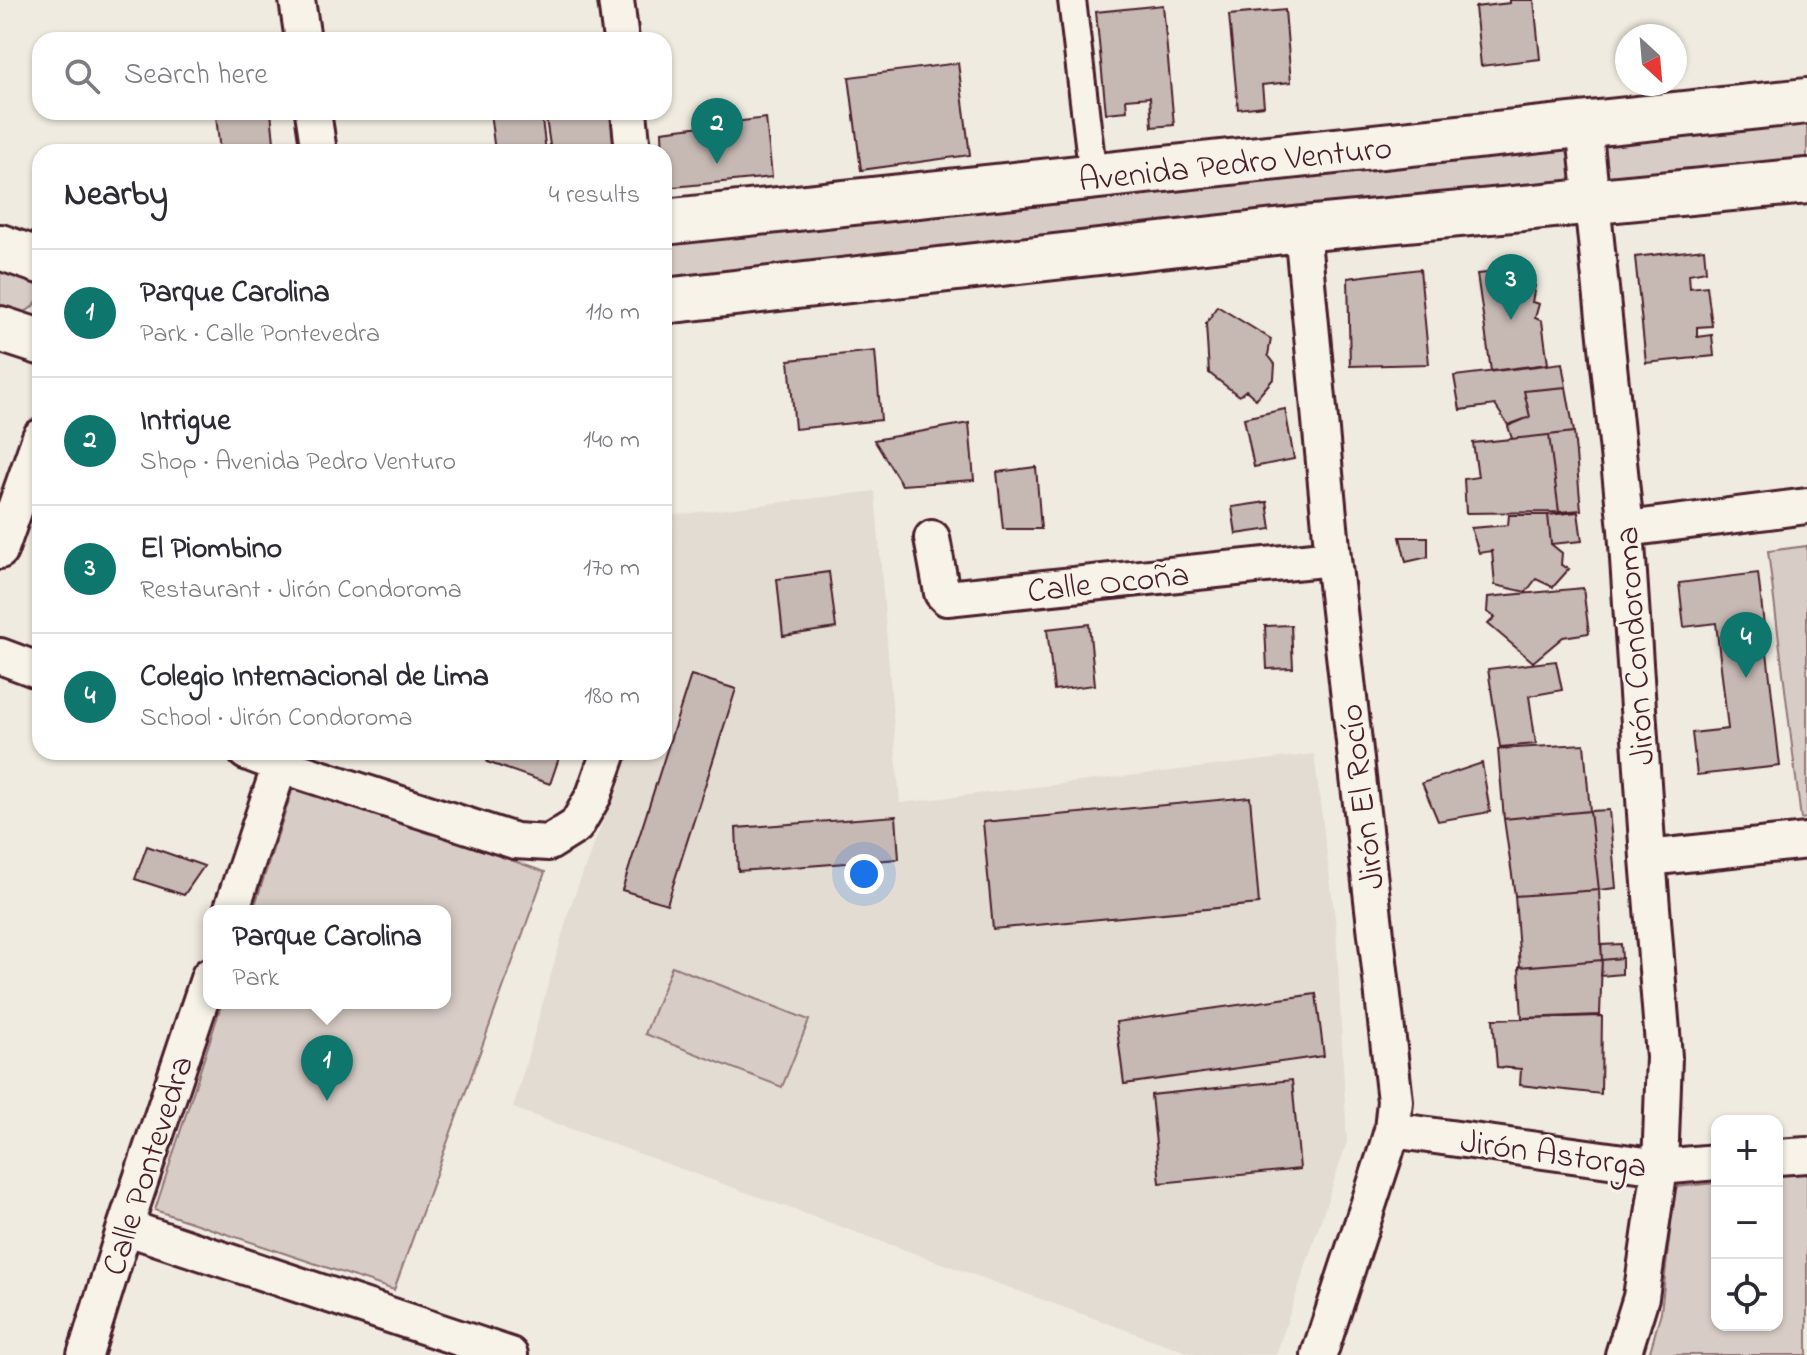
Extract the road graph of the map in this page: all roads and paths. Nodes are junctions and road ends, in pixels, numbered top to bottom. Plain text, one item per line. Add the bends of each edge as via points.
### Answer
1 (297, 0) edge
2 (616, 0) edge
3 (1072, 0) edge
4 (302, 32) edge
5 (620, 32) edge
6 (1807, 101) edge
7 (314, 120) edge
8 (630, 120) edge
9 (1584, 125) junction
10 (318, 144) edge
11 (632, 144) edge
12 (1093, 177) junction
13 (1807, 181) edge
14 (1593, 202) junction
15 (672, 221) edge
16 (1302, 229) junction
17 (0, 247) edge
18 (32, 258) edge
19 (672, 300) edge
20 (0, 329) edge
21 (32, 339) edge
22 (32, 460) edge
23 (1807, 506) edge
24 (1626, 529) junction
25 (932, 538) dead end
26 (0, 551) edge
27 (1333, 558) junction
28 (0, 656) edge
29 (32, 668) edge
30 (267, 760) edge
31 (606, 760) edge
32 (280, 765) junction
33 (1807, 841) edge
34 (1648, 858) junction
35 (233, 905) edge
36 (203, 994) edge
37 (1392, 1130) junction
38 (1807, 1155) edge
39 (1783, 1157) edge
40 (1711, 1163) edge
41 (1660, 1167) junction
42 (125, 1227) junction
43 (85, 1355) edge
44 (510, 1355) edge
45 (1319, 1355) edge
46 (1623, 1355) edge

1 - 4 street
2 - 5 street
3 - 12 street
6 - 9 main road, Avenida Pedro Venturo
7 - 10 street
8 - 11 street
9 - 12 main road, Avenida Pedro Venturo
9 - 14 street, Jirón Condoroma
12 - 15 main road, Avenida Pedro Venturo
13 - 14 main road
14 - 16 main road
14 - 24 street, Jirón Condoroma
16 - 19 main road
16 - 27 street, Jirón El Rocío
17 - 18 main road
20 - 21 main road
22 - 26 street
23 - 24 street
24 - 34 street, Jirón Condoroma
25 - 27 street, Calle Ocoña via 947,598
27 - 37 street, Jirón El Rocío via 1395,1101
28 - 29 street
30 - 32 street
31 - 32 street via 576,826 549,843 515,841
32 - 35 street
33 - 34 street
34 - 41 street, Jirón Condoroma via 1664,1057
36 - 42 street, Calle Pontevedra
37 - 41 street, Jirón Astorga
37 - 45 street, Jirón El Rocío
38 - 39 street
40 - 41 street, Jirón Astorga
41 - 46 street, Jirón Condoroma via 1641,1297
42 - 43 street, Calle Pontevedra
42 - 44 street

